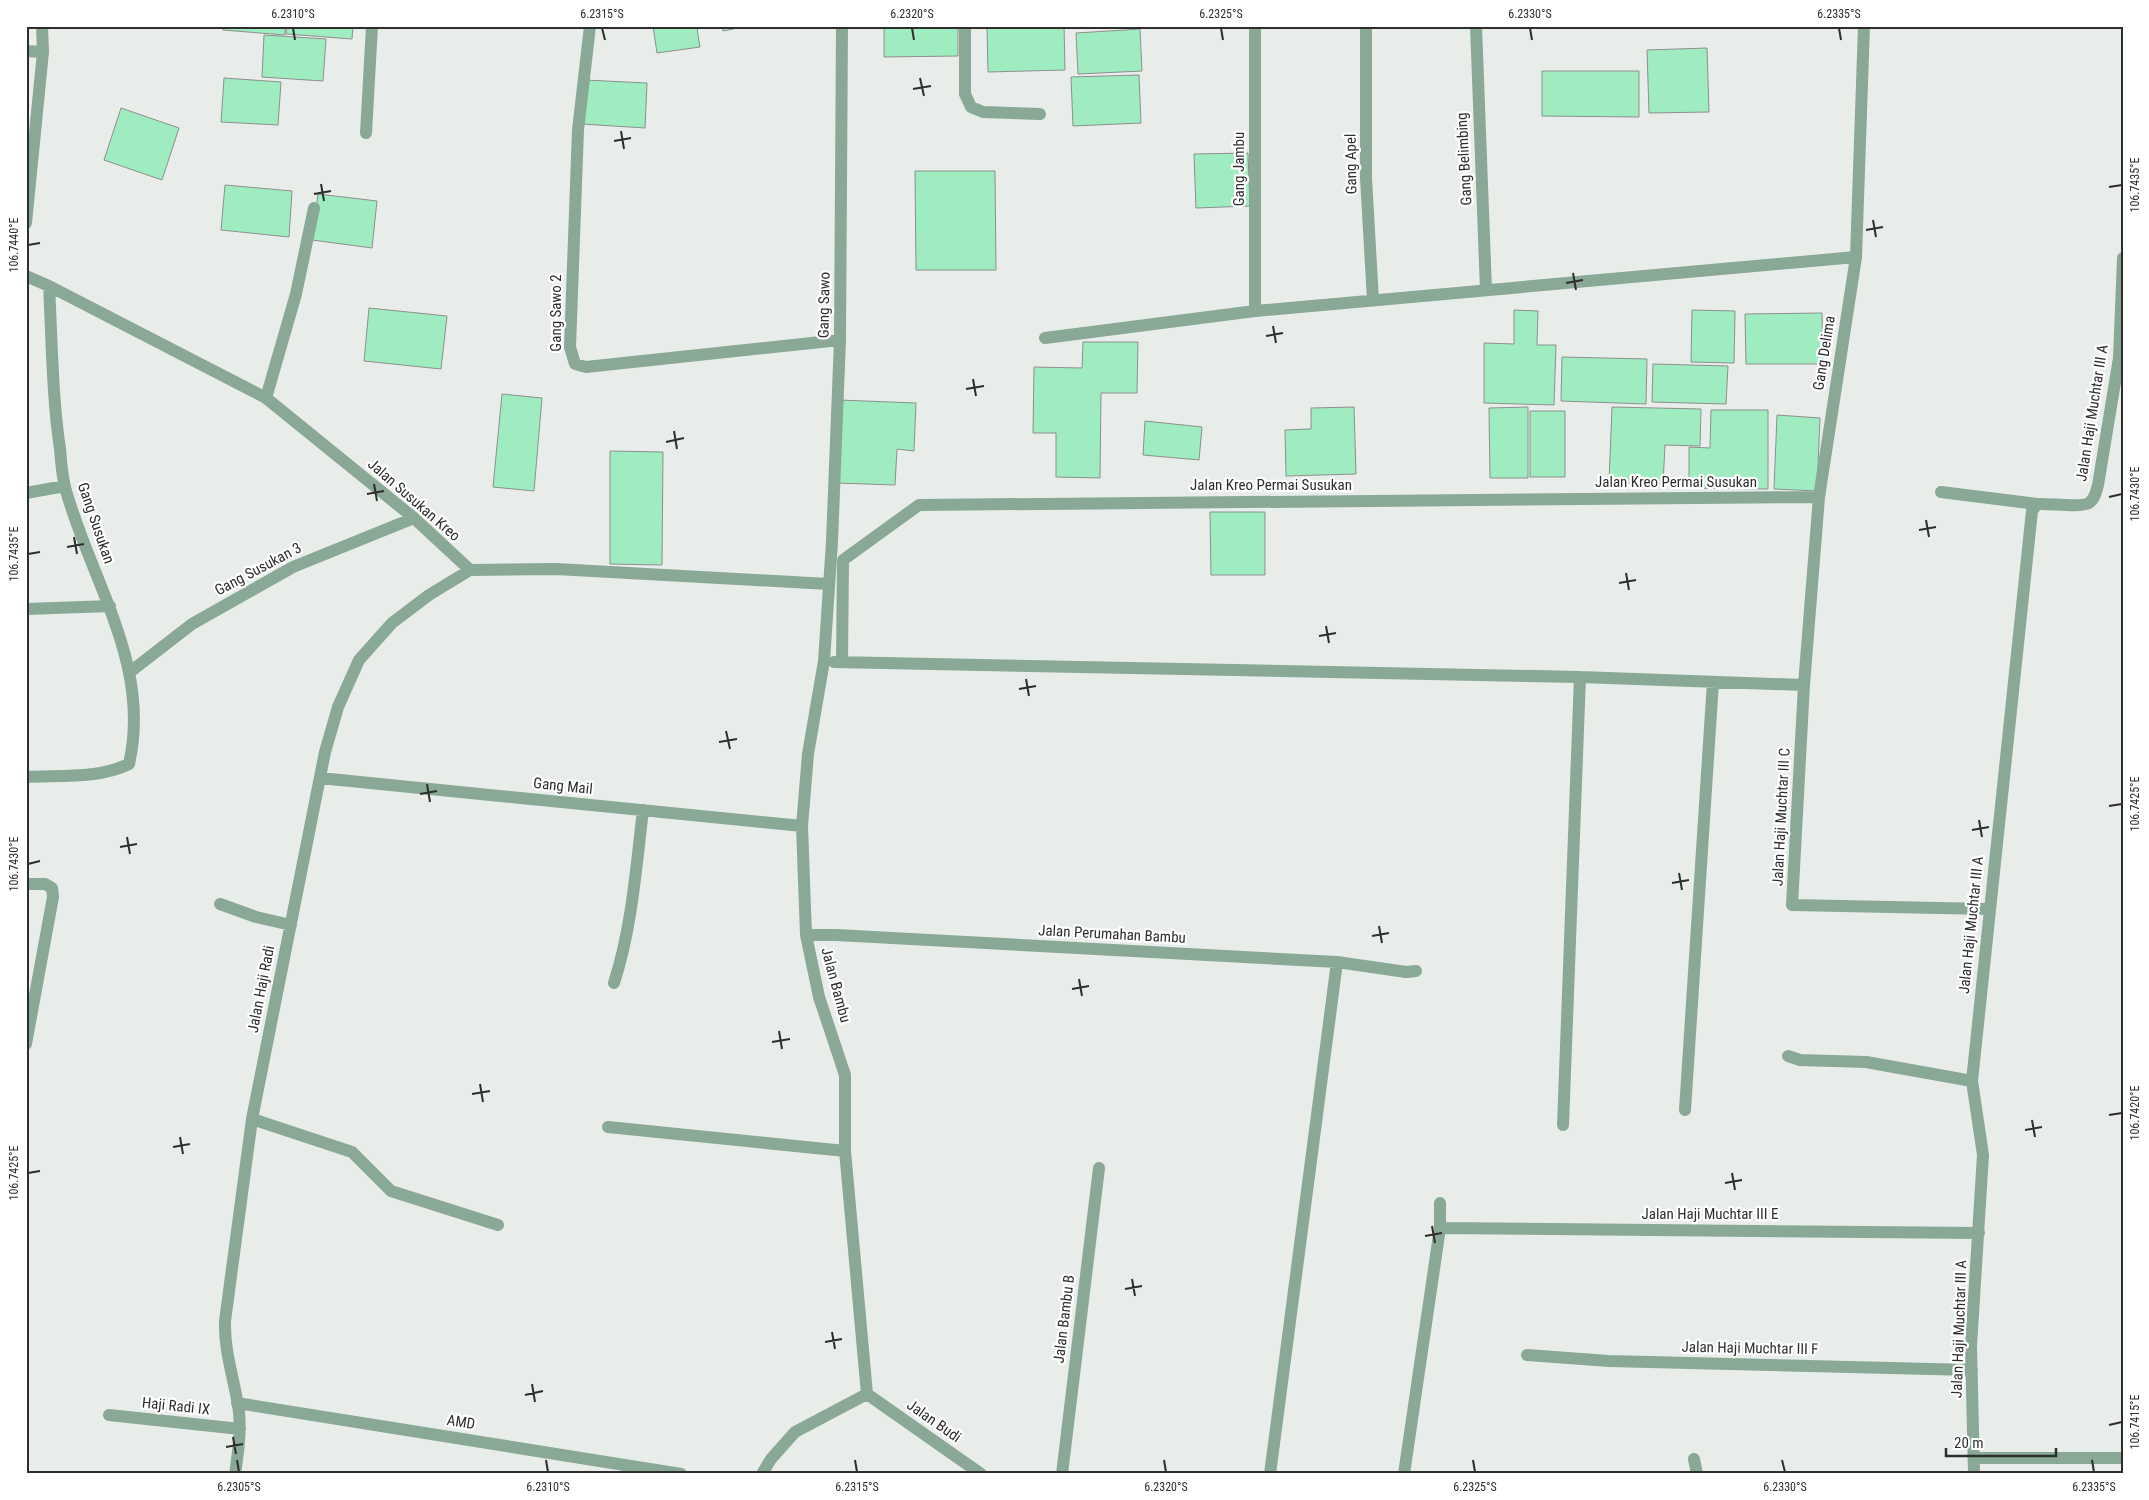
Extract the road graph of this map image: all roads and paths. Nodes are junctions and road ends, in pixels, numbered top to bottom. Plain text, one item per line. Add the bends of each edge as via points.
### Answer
1 (42, 26) edge
2 (372, 26) edge
3 (590, 26) edge
4 (842, 26) edge
5 (965, 26) edge
6 (1255, 26) edge
7 (1366, 26) edge
8 (1476, 26) edge
9 (1864, 26) edge
10 (26, 51) edge
11 (43, 52) junction
12 (1040, 114) dead end
13 (366, 133) dead end
14 (314, 208) dead end
15 (26, 224) edge
16 (1856, 256) junction
17 (2123, 258) edge
18 (26, 276) edge
19 (49, 286) junction
20 (1486, 290) junction
21 (1373, 300) junction
22 (1255, 311) junction
23 (1045, 338) dead end
24 (840, 340) junction
25 (266, 398) junction
26 (65, 486) junction
27 (1941, 492) dead end
28 (26, 493) edge
29 (1818, 497) junction
30 (2037, 504) junction
31 (414, 518) junction
32 (470, 570) junction
33 (828, 584) junction
34 (110, 606) junction
35 (26, 609) edge
36 (824, 661) junction
37 (842, 662) junction
38 (130, 672) junction
39 (1580, 677) junction
40 (1712, 682) junction
41 (1804, 685) junction
42 (26, 777) edge
43 (320, 778) junction
44 (643, 810) junction
45 (802, 826) junction
46 (26, 884) edge
47 (220, 904) dead end
48 (1989, 909) junction
49 (291, 925) junction
50 (806, 935) junction
51 (1337, 962) junction
52 (1416, 971) dead end
53 (614, 983) dead end
54 (26, 1044) edge
55 (1788, 1056) dead end
56 (1972, 1081) junction
57 (1686, 1110) dead end
58 (252, 1118) junction
59 (1563, 1125) dead end
60 (608, 1128) dead end
61 (845, 1151) junction
62 (1099, 1168) dead end
63 (1440, 1203) dead end
64 (498, 1225) dead end
65 (1440, 1228) junction
66 (1979, 1233) junction
67 (1527, 1355) dead end
68 (1972, 1370) junction
69 (868, 1394) junction
70 (237, 1403) junction
71 (109, 1415) dead end
72 (240, 1429) junction
73 (1974, 1458) junction
74 (2123, 1458) edge
75 (1694, 1459) dead end
76 (235, 1474) edge
77 (681, 1474) edge
78 (762, 1474) edge
79 (981, 1474) edge
80 (1062, 1474) edge
81 (1270, 1474) edge
82 (1404, 1474) edge
83 (1697, 1474) edge
84 (1974, 1474) edge

1 - 11 street
2 - 13 street
3 - 24 street, Gang Sawo 2 via 578,130 570,346 575,364 593,367
4 - 24 street, Gang Sawo
5 - 12 street via 965,94 971,108 983,112
6 - 22 street, Gang Jambu
7 - 21 street, Gang Apel via 1366,178
8 - 20 street, Gang Belimbing
9 - 16 street, Gang Delima
10 - 11 street
11 - 15 street
14 - 25 street via 296,294
16 - 20 street
16 - 29 street, Gang Delima
17 - 30 street, Jalan Haji Muchtar III A via 2119,358 2095,497 2081,504
18 - 19 street, Jalan Susukan Kreo
19 - 25 street, Jalan Susukan Kreo
19 - 26 street, Gang Susukan via 54,413
20 - 21 street
21 - 22 street
22 - 23 street
24 - 33 street, Gang Sawo
25 - 31 street, Jalan Susukan Kreo
26 - 28 street
26 - 34 street, Gang Susukan via 85,548
27 - 30 street
29 - 37 street, Jalan Kreo Permai Susukan via 919,505 843,560
29 - 41 street, Gang Delima
30 - 48 street, Jalan Haji Muchtar III A via 2032,511
31 - 32 street, Jalan Susukan Kreo
31 - 38 street, Gang Susukan 3 via 293,567 192,624
32 - 33 street via 556,569
32 - 43 street, Jalan Haji Radi via 392,623 359,660 338,707
33 - 36 street, Jalan Bambu
34 - 35 street
34 - 38 street, Gang Susukan
36 - 37 street
36 - 45 street, Jalan Bambu via 808,754
37 - 39 street
38 - 42 street, Gang Susukan via 134,738 129,764 98,774
39 - 40 street
39 - 59 street
40 - 41 street
40 - 57 street
41 - 48 street, Jalan Haji Muchtar III C via 1792,905
43 - 44 street, Gang Mail
43 - 49 street, Jalan Haji Radi
44 - 45 street, Gang Mail
44 - 53 street via 632,904 623,956
45 - 50 street, Jalan Bambu
46 - 54 street via 45,884 52,888 53,897
47 - 49 street
48 - 56 street, Jalan Haji Muchtar III A
49 - 58 street, Jalan Haji Radi
50 - 51 street, Jalan Perumahan Bambu
50 - 61 street, Jalan Bambu via 819,997 845,1075
51 - 52 street, Jalan Perumahan Bambu
51 - 81 street
55 - 56 street via 1800,1060 1866,1062
56 - 66 street, Jalan Haji Muchtar III A via 1983,1155
58 - 64 street via 352,1152 391,1191
58 - 70 street, Jalan Haji Radi via 224,1321 224,1339
60 - 61 street
61 - 69 street, Jalan Bambu
62 - 80 street, Jalan Bambu B
63 - 65 street
65 - 66 street, Jalan Haji Muchtar III E
65 - 82 street
66 - 68 street, Jalan Haji Muchtar III A
67 - 68 street, Jalan Haji Muchtar III F via 1609,1361
68 - 73 street, Jalan Haji Muchtar III A
69 - 78 street via 795,1432
69 - 79 street, Jalan Budi
70 - 72 street, Jalan Haji Radi
70 - 77 street, AMD
71 - 72 street, Haji Radi IX
72 - 76 street, Jalan Haji Radi
73 - 74 street
73 - 84 street, Jalan Haji Muchtar III A
75 - 83 street

